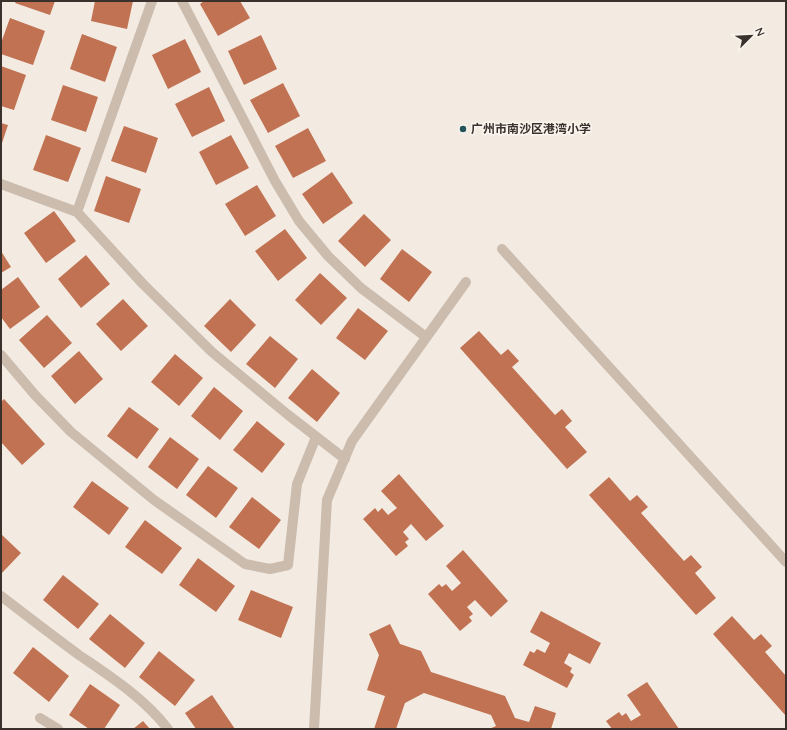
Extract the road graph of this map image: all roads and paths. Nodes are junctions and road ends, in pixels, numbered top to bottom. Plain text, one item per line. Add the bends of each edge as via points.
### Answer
1 (152, 1) edge
2 (182, 1) edge
3 (1, 184) edge
4 (77, 212) junction
5 (502, 249) dead end
6 (466, 282) dead end
7 (426, 337) junction
8 (1, 355) edge
9 (316, 437) junction
10 (345, 458) junction
11 (786, 562) edge
12 (1, 596) edge
13 (40, 718) dead end
14 (58, 729) edge
15 (168, 729) edge
16 (314, 729) edge

1 - 4 street
2 - 7 street via 275,181 299,220 328,256 362,288
3 - 4 street
4 - 9 street via 177,318 249,384
5 - 11 street
6 - 7 street
7 - 10 street via 352,441
8 - 9 street via 35,395 88,446 154,500 246,564 270,569 288,565 297,484
9 - 10 street
10 - 16 street via 328,500
12 - 15 street via 130,690
13 - 14 street

